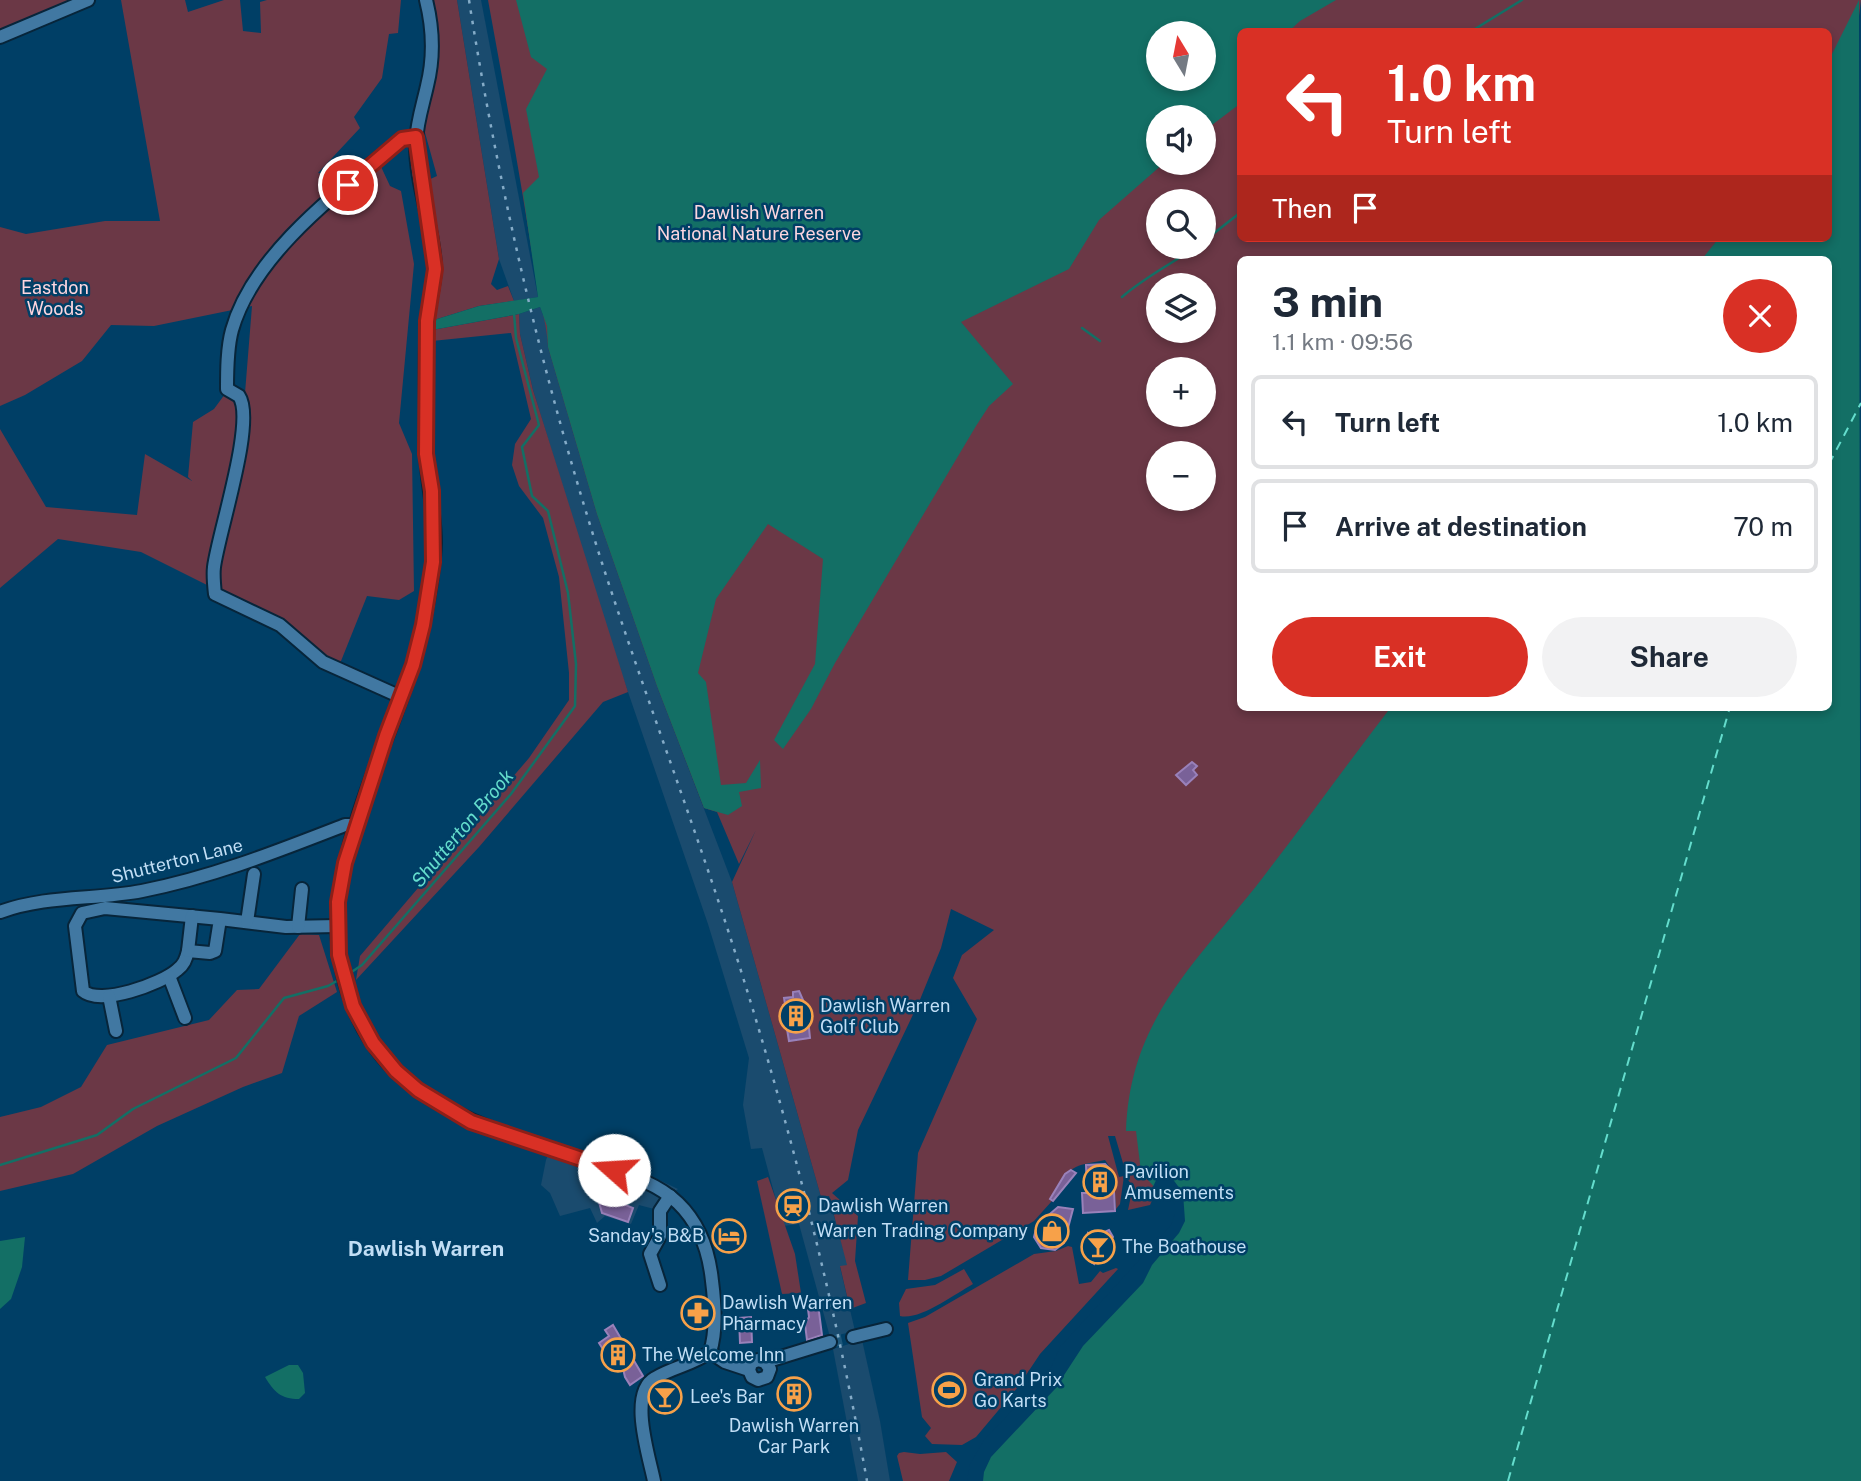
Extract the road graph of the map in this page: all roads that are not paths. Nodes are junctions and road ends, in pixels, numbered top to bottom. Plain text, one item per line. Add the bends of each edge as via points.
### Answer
1 (88, 0) edge
2 (426, 0) edge
3 (0, 37) edge
4 (416, 137) junction
5 (401, 697) junction
6 (357, 825) junction
7 (254, 874) dead end
8 (302, 889) dead end
9 (0, 912) edge
10 (192, 916) junction
11 (226, 920) junction
12 (247, 922) junction
13 (337, 926) junction
14 (298, 928) junction
15 (188, 951) junction
16 (173, 973) junction
17 (109, 996) junction
18 (185, 1018) dead end
19 (116, 1031) dead end
20 (670, 1196) junction
21 (660, 1285) dead end
22 (886, 1329) dead end
23 (852, 1337) tunnel mouth
24 (830, 1342) tunnel mouth
25 (709, 1352) junction
26 (654, 1481) edge

1 - 3 street
2 - 4 street via 432,54
4 - 5 street via 435,269 427,321 426,454 435,543 423,625
4 - 5 street via 402,139 312,215 273,256 239,310 231,333 227,389 239,396 243,408 235,484 213,569 215,594 279,625 323,662
5 - 6 street
6 - 9 street, Shutterton Lane via 345,825 236,867 172,884 116,895 35,902
6 - 13 street via 340,887
7 - 12 street
8 - 14 street
10 - 11 street
10 - 15 street
10 - 17 street via 105,908 82,913 75,926 83,991 94,997
11 - 12 street
11 - 15 street via 215,951
12 - 14 street
13 - 14 street
13 - 20 street via 343,976 353,1006 373,1043 427,1098 479,1125 639,1179
15 - 16 street via 185,962
16 - 17 street
16 - 18 street
17 - 19 street
20 - 21 street via 660,1211 660,1236 650,1254
20 - 25 street via 697,1227 708,1256 714,1311
22 - 23 street
24 - 25 street via 755,1361 749,1370
25 - 26 street via 688,1366 657,1376 645,1387 641,1406

